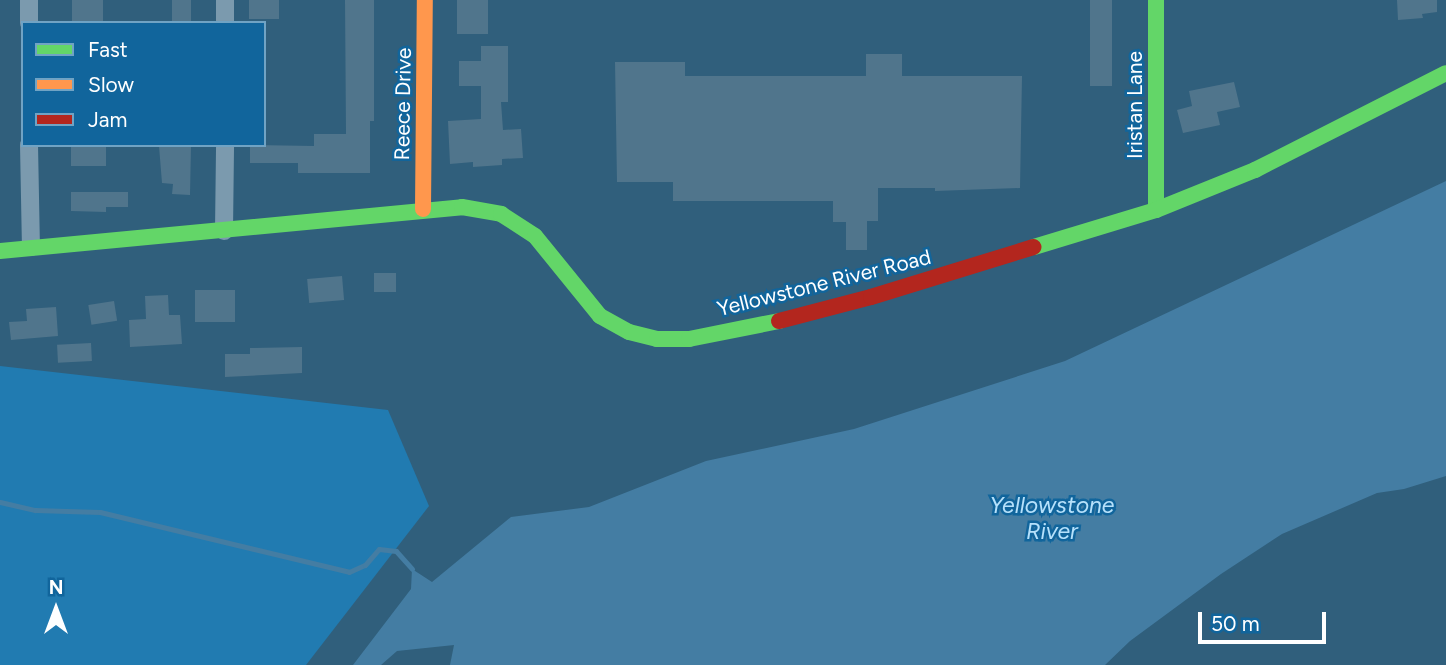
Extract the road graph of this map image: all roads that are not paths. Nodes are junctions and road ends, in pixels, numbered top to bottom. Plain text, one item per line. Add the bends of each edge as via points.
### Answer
1 (29, 0) edge
2 (225, 0) edge
3 (425, 0) edge
4 (1156, 0) edge
5 (29, 21) edge
6 (225, 21) edge
7 (1446, 73) edge
8 (29, 147) edge
9 (225, 147) edge
10 (423, 209) junction
11 (1156, 210) junction
12 (224, 231) junction
13 (31, 247) junction
14 (0, 251) edge

1 - 5 street
2 - 6 street
3 - 10 street, Reece Drive
4 - 11 street, Iristan Lane
7 - 11 street, Yellowstone River Road via 1255,170
8 - 13 street
9 - 12 street
10 - 11 street, Yellowstone River Road via 463,207 501,215 535,236 600,316 629,332 657,339 689,339 767,324
10 - 12 street, Yellowstone River Road
12 - 13 street, Yellowstone River Road
13 - 14 street, Yellowstone River Road

